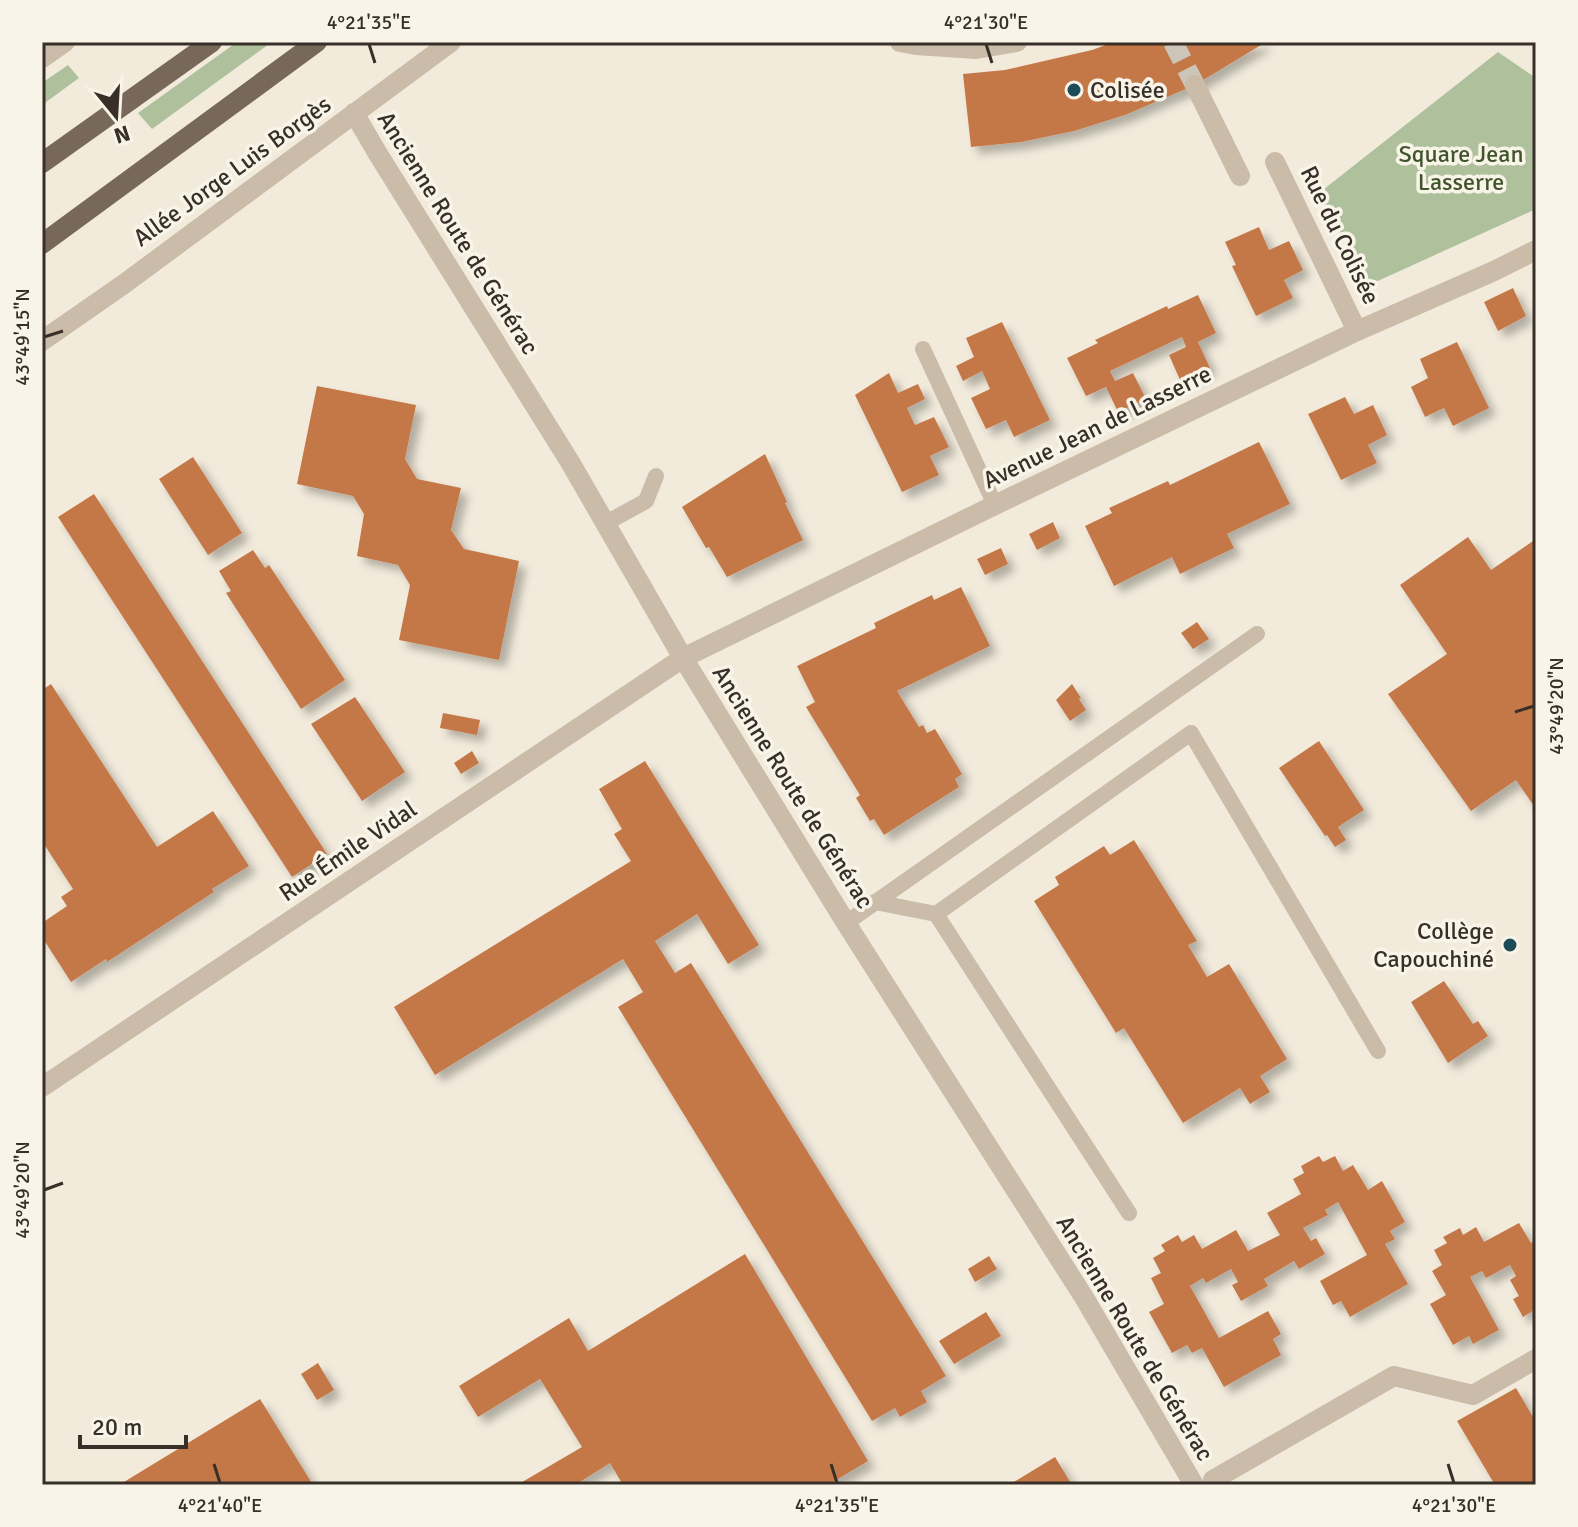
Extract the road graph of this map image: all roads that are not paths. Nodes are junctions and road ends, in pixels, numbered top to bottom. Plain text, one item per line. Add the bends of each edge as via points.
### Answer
1 (65, 42) edge
2 (212, 42) edge
3 (317, 42) edge
4 (451, 42) edge
5 (900, 42) edge
6 (1017, 42) edge
7 (42, 58) edge
8 (1195, 85) tunnel mouth
9 (354, 113) junction
10 (1275, 162) dead end
11 (42, 163) edge
12 (1240, 176) dead end
13 (42, 244) edge
14 (1536, 250) edge
15 (1357, 331) junction
16 (42, 341) edge
17 (923, 349) dead end
18 (656, 476) dead end
19 (995, 505) junction
20 (606, 523) junction
21 (1257, 634) dead end
22 (683, 658) junction
23 (875, 902) junction
24 (936, 914) junction
25 (846, 923) junction
26 (1378, 1051) dead end
27 (42, 1087) edge
28 (1129, 1213) dead end
29 (1536, 1359) edge
30 (1203, 1483) edge

1 - 7 street
2 - 11 main road
3 - 13 main road
4 - 9 street, Allée Jorge Luis Borgès
5 - 6 street via 976,49
8 - 12 street
9 - 16 street, Allée Jorge Luis Borgès
9 - 20 street, Ancienne Route de Générac
10 - 15 street, Rue du Colisée
14 - 15 street, Avenue Jean de Lasserre
15 - 19 street, Avenue Jean de Lasserre
17 - 19 lane
18 - 20 lane via 646,501
19 - 22 street, Avenue Jean de Lasserre
20 - 22 street, Ancienne Route de Générac
21 - 23 lane
22 - 25 street, Ancienne Route de Générac
22 - 27 street, Rue Émile Vidal
23 - 24 lane
23 - 25 lane
24 - 26 lane via 1191,733
24 - 28 lane
25 - 30 street, Ancienne Route de Générac
29 - 30 street via 1473,1395 1394,1376

